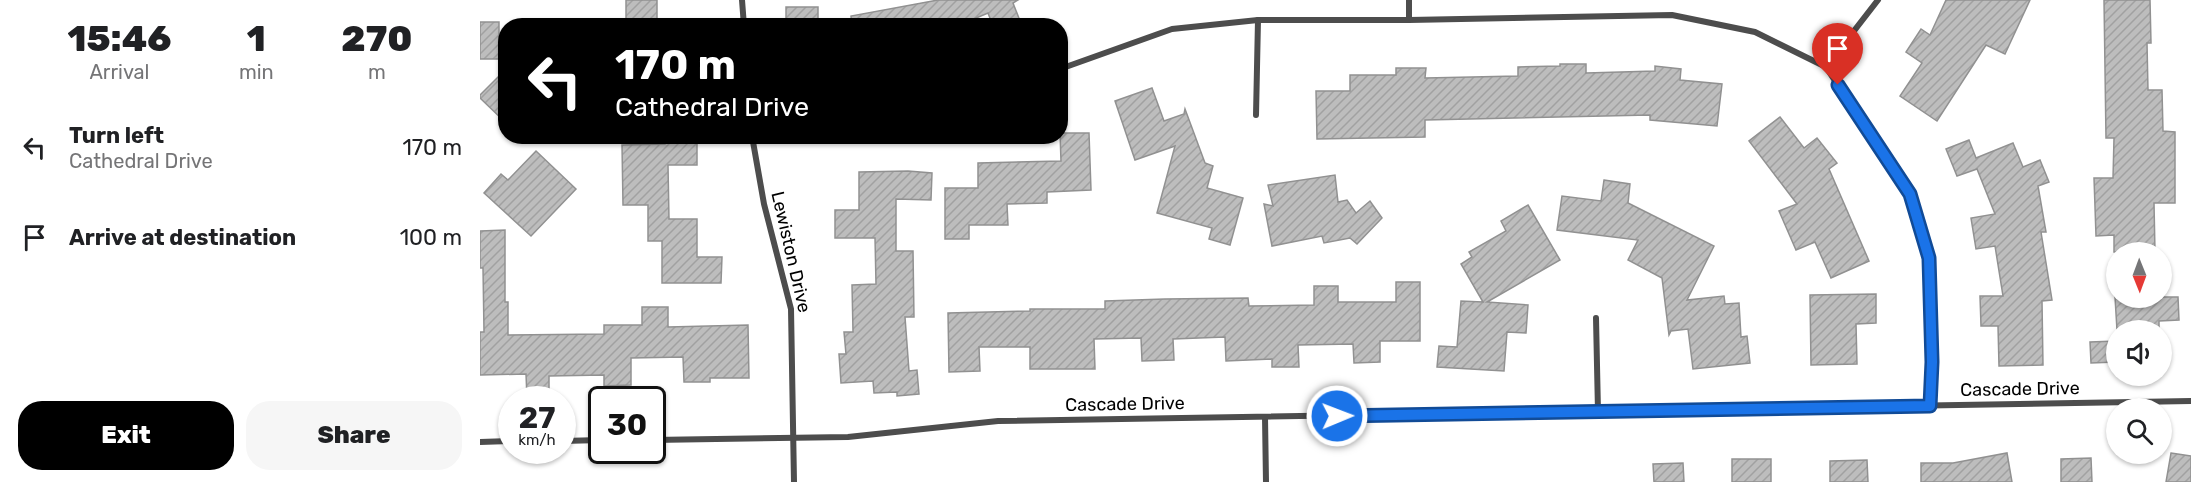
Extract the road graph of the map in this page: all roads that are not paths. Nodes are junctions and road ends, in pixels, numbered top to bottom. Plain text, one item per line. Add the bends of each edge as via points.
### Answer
1 (742, 0) edge
2 (1409, 0) edge
3 (1878, 0) edge
4 (743, 18) edge
5 (1257, 20) junction
6 (1409, 20) junction
7 (1068, 66) edge
8 (1826, 67) junction
9 (1256, 115) dead end
10 (754, 144) edge
11 (1596, 318) dead end
12 (2191, 401) edge
13 (1930, 406) junction
14 (1598, 412) junction
15 (1265, 417) junction
16 (794, 438) junction
17 (666, 440) edge
18 (498, 441) edge
19 (480, 442) edge
20 (794, 482) edge
21 (1266, 482) edge

1 - 4 street
2 - 6 street
3 - 8 street
5 - 6 street
5 - 7 street via 1172,29
5 - 9 street
6 - 8 street via 1672,15 1755,32
8 - 13 street via 1910,194 1929,258
10 - 16 street, Lewiston Drive via 764,204 791,309
11 - 14 street
12 - 13 street, Cascade Drive
13 - 14 street, Cascade Drive
14 - 15 street, Cascade Drive
15 - 16 street, Cascade Drive via 998,421 848,437
15 - 21 street
16 - 17 street, Cascade Drive
16 - 20 street, Lewiston Drive
18 - 19 street

